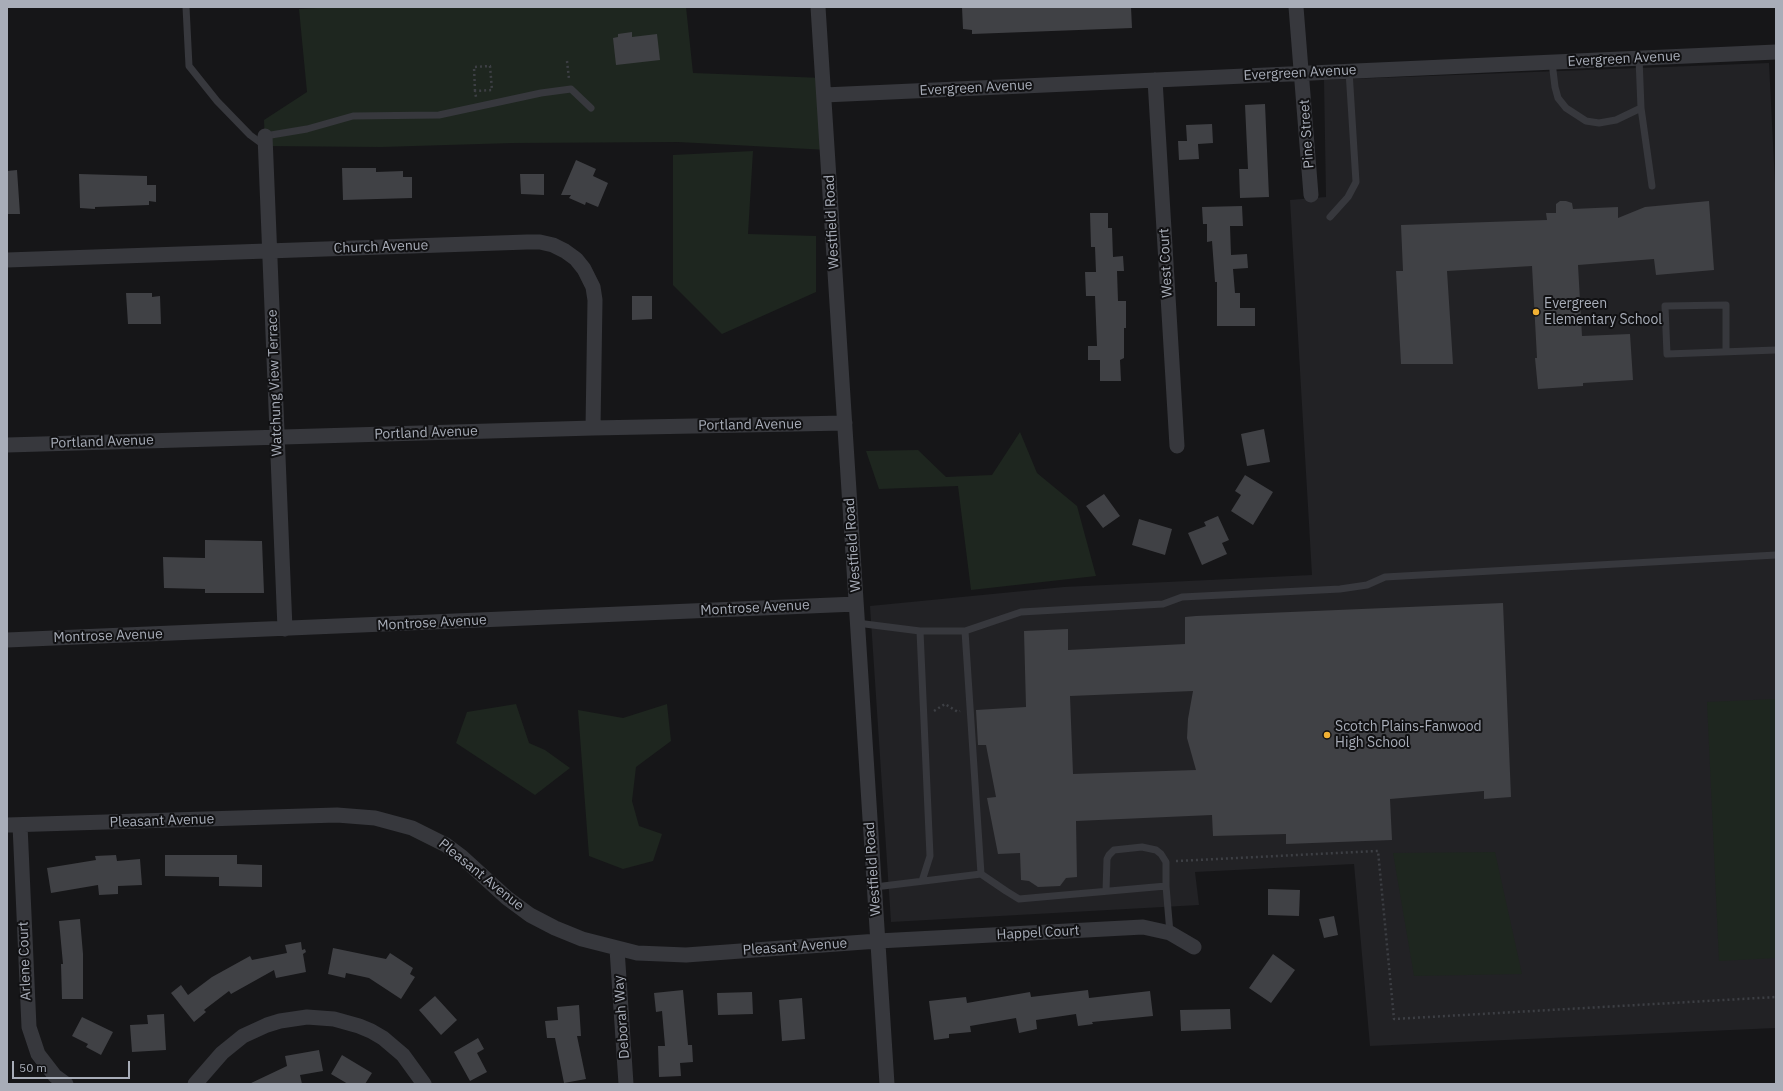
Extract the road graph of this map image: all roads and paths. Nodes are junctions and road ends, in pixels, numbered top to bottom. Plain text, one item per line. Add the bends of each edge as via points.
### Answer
1 (186, 7) edge
2 (818, 7) edge
3 (1296, 7) edge
4 (1776, 52) edge
5 (1639, 58) junction
6 (567, 61) dead end
7 (1552, 62) junction
8 (1349, 71) junction
9 (1302, 73) junction
10 (1155, 80) junction
11 (571, 89) junction
12 (475, 90) junction
13 (824, 94) junction
14 (477, 108) junction
15 (590, 108) dead end
16 (1641, 108) junction
17 (265, 141) junction
18 (1652, 186) dead end
19 (1311, 195) dead end
20 (1330, 218) dead end
21 (270, 251) junction
22 (7, 260) edge
23 (1776, 350) edge
24 (1726, 352) junction
25 (845, 423) junction
26 (593, 428) junction
27 (277, 437) junction
28 (7, 445) edge
29 (1177, 446) dead end
30 (1776, 554) edge
31 (856, 604) junction
32 (857, 623) junction
33 (285, 629) junction
34 (920, 631) junction
35 (965, 632) junction
36 (7, 640) edge
37 (970, 708) junction
38 (924, 717) junction
39 (14, 825) edge
40 (1166, 862) junction
41 (981, 874) junction
42 (922, 881) junction
43 (1166, 886) junction
44 (875, 888) junction
45 (1106, 891) junction
46 (1170, 933) junction
47 (878, 941) junction
48 (1194, 947) dead end
49 (617, 949) junction
50 (1776, 997) edge
51 (66, 1084) edge
52 (195, 1084) edge
53 (424, 1084) edge
54 (626, 1084) edge
55 (887, 1084) edge

1 - 17 lane via 189,66 217,101 250,135
2 - 13 street, Westfield Road
3 - 9 street, Pine Street
4 - 5 street, Evergreen Avenue
5 - 7 street, Evergreen Avenue
5 - 16 lane
6 - 11 path
7 - 8 street, Evergreen Avenue
7 - 16 lane via 1558,98 1566,108 1586,121 1599,123 1616,120
8 - 9 street, Evergreen Avenue
8 - 20 lane via 1356,182 1348,197
9 - 10 street, Evergreen Avenue
9 - 19 street, Pine Street
10 - 13 street, Evergreen Avenue
10 - 29 street, West Court
11 - 14 lane via 541,93
11 - 15 lane
12 - 12 path via 492,90 490,66 474,67
12 - 14 path
13 - 25 street, Westfield Road
14 - 17 lane via 439,115 353,116
16 - 18 lane
17 - 21 street, Watchung View Terrace
21 - 22 street, Church Avenue
21 - 26 street, Church Avenue via 527,242 553,245 565,251 584,269 593,287
21 - 27 street, Watchung View Terrace
23 - 24 lane
24 - 24 lane via 1726,304 1665,306 1667,354
25 - 26 street, Portland Avenue
25 - 31 street, Westfield Road
26 - 27 street, Portland Avenue
27 - 28 street, Portland Avenue
27 - 33 street, Watchung View Terrace
30 - 35 lane via 1385,577 1367,585 1340,589 1182,597 1163,604 1021,612
31 - 32 street, Westfield Road
31 - 33 street, Montrose Avenue
32 - 34 lane
32 - 44 street, Westfield Road
33 - 36 street, Montrose Avenue
34 - 35 lane
34 - 38 lane
35 - 37 lane
37 - 38 path via 958,712 945,704
37 - 41 lane
38 - 42 lane via 930,856
39 - 49 street, Pleasant Avenue via 337,815 375,818 412,828 446,845 530,915 582,939
39 - 51 street, Arlene Court via 28,1027 38,1054 55,1076
40 - 43 lane
40 - 45 lane via 1156,850 1142,847 1114,850 1107,859
40 - 50 path via 1378,851 1394,1019
41 - 42 lane
41 - 45 lane via 1019,899
42 - 44 lane
43 - 45 lane
43 - 46 lane
44 - 47 street, Westfield Road
46 - 47 street, Happel Court via 1143,927
46 - 48 street, Happel Court
47 - 49 street, Pleasant Avenue via 686,955 638,953
47 - 55 street, Westfield Road
49 - 54 street, Deborah Way
52 - 53 street via 222,1053 243,1036 280,1020 307,1017 334,1018 372,1031 404,1055

